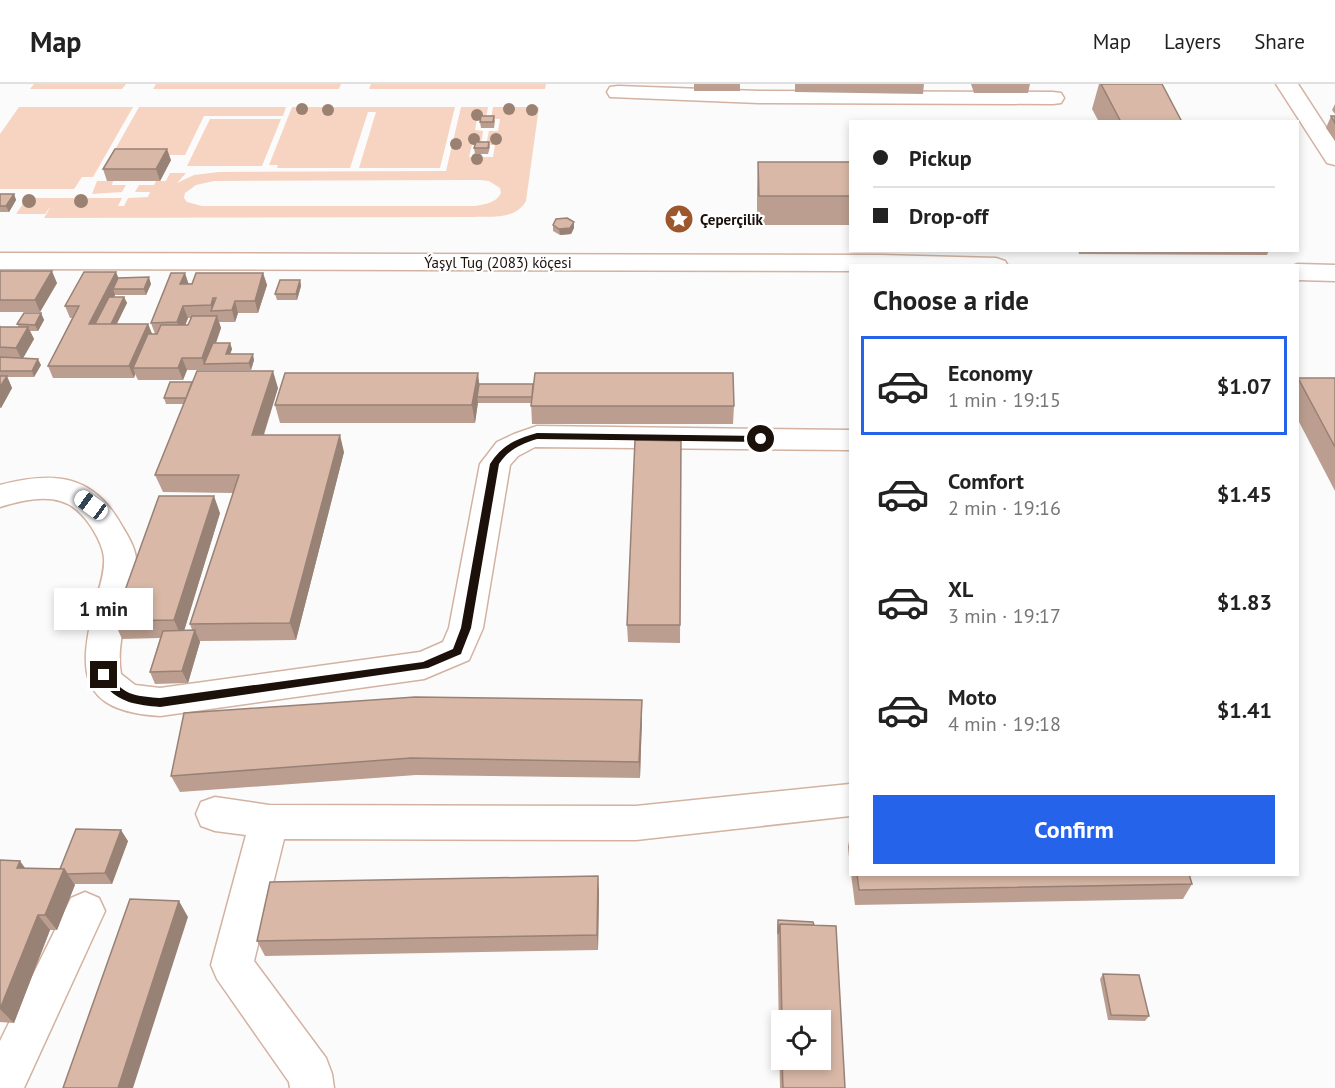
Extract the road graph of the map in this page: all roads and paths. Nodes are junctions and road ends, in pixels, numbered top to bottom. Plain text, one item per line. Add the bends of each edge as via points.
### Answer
1 (1287, 84) edge
2 (1052, 91) edge
3 (618, 94) edge
4 (1059, 120) edge
5 (1335, 158) edge
6 (0, 261) edge
7 (912, 264) edge
8 (1299, 272) edge
9 (1335, 273) edge
10 (849, 440) edge
11 (0, 496) edge
12 (849, 800) edge
13 (215, 814) dead end
14 (269, 822) junction
15 (86, 911) dead end
16 (2, 1088) edge
17 (312, 1088) edge

1 - 5 street
2 - 3 street via 759,97
2 - 4 street
6 - 7 street, Ýaşyl Tug (2083) köçesi
8 - 9 street
10 - 11 street via 537,436 517,443 501,454 495,464 466,628 457,651 424,665 160,702 133,700 114,690 104,675 102,657 121,558 106,523 73,492 46,490
12 - 14 street via 636,823
13 - 14 street
14 - 17 street via 232,965 310,1074
15 - 16 street

